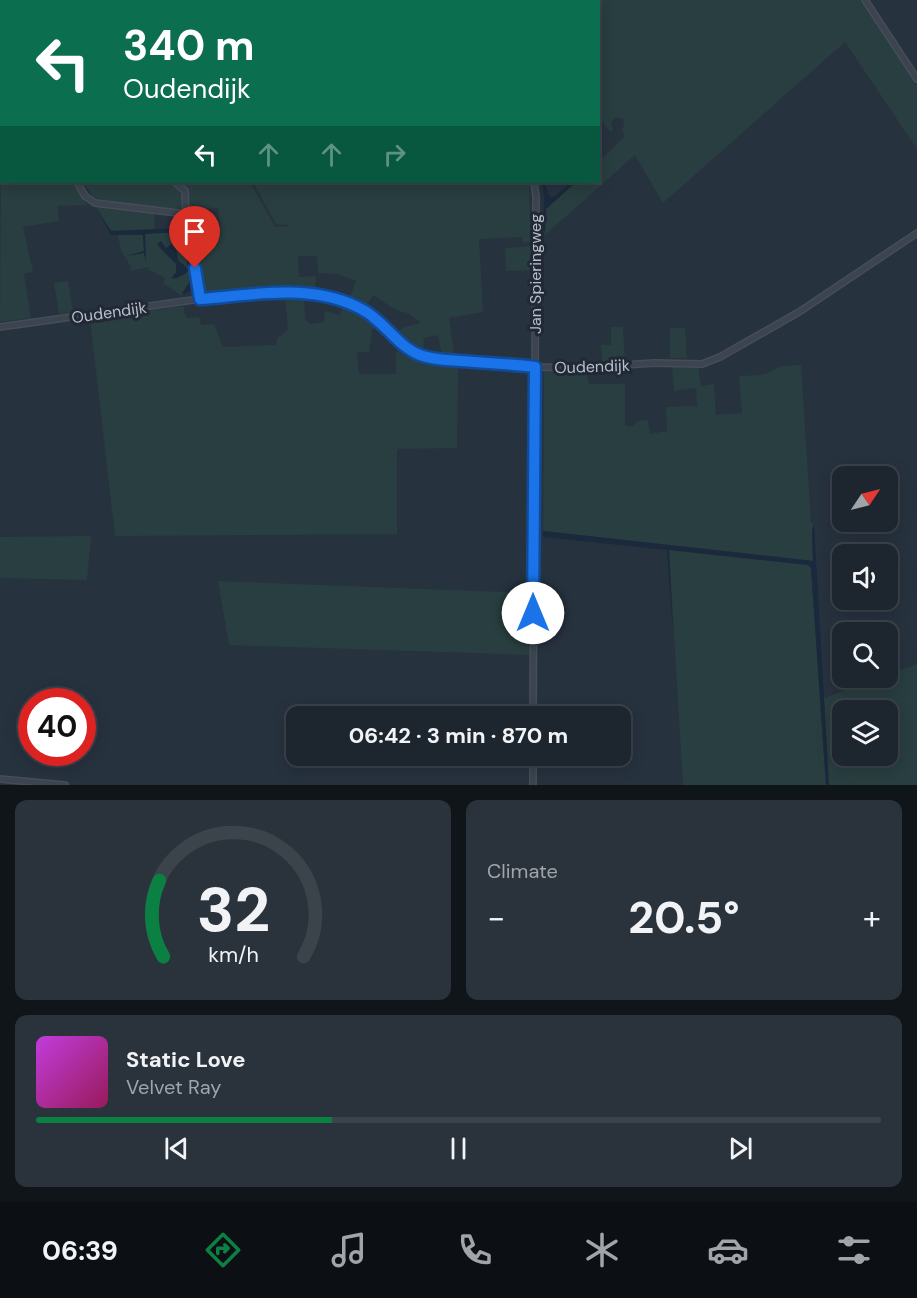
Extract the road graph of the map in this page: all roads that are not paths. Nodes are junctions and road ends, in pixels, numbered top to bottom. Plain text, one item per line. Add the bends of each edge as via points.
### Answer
1 (865, 0) edge
2 (917, 79) edge
3 (78, 183) edge
4 (176, 183) edge
5 (534, 183) edge
6 (186, 218) junction
7 (917, 233) edge
8 (200, 299) junction
9 (0, 327) edge
10 (535, 367) junction
11 (533, 706) edge
12 (533, 766) edge
13 (0, 779) edge
14 (65, 785) edge
15 (533, 785) edge

1 - 2 street
3 - 6 street via 95,203
4 - 6 street via 185,191
5 - 10 street, Jan Spieringweg
6 - 8 street
7 - 10 street, Oudendijk via 799,312 714,361
8 - 9 street, Oudendijk
8 - 10 street, Oudendijk via 322,295 364,310 419,354
10 - 11 street, Jan Spieringweg
12 - 15 street
13 - 14 street

